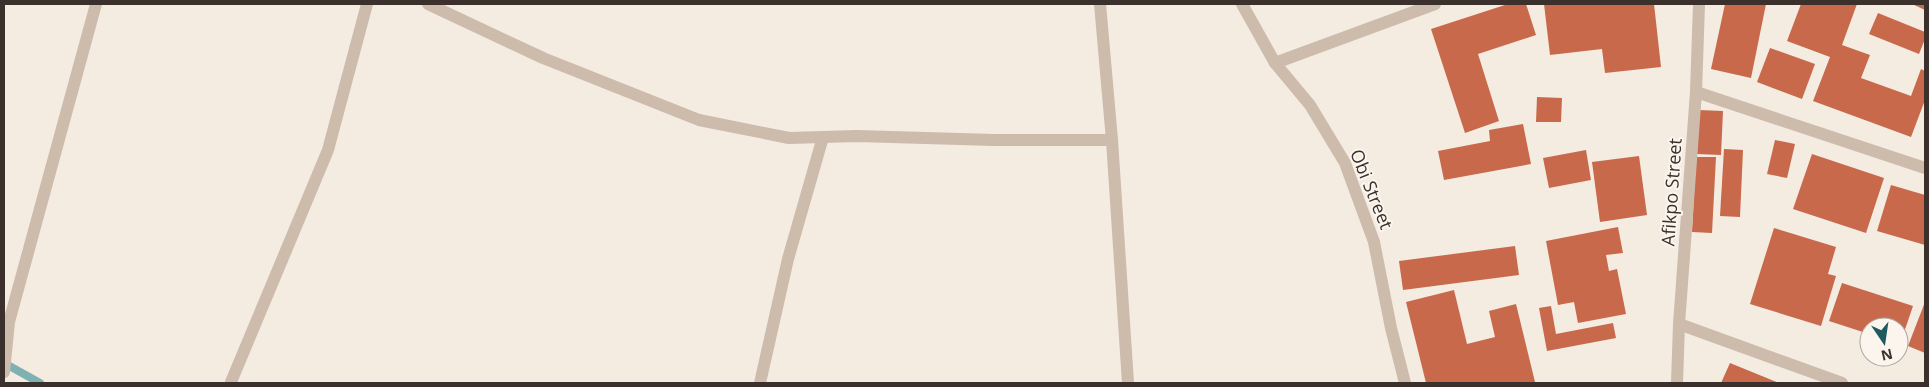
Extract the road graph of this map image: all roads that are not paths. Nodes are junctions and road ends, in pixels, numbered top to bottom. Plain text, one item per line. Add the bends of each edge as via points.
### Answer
1 (96, 4) edge
2 (367, 4) edge
3 (428, 4) edge
4 (1098, 4) edge
5 (1242, 4) edge
6 (1435, 4) edge
7 (1699, 4) edge
8 (1275, 64) junction
9 (1696, 92) junction
10 (823, 137) junction
11 (1112, 140) junction
12 (1925, 168) edge
13 (1679, 324) junction
14 (4, 372) edge
15 (231, 382) edge
16 (760, 383) edge
17 (1128, 383) edge
18 (1405, 383) edge
19 (1675, 383) edge
20 (1842, 383) edge

1 - 14 street via 9,322
2 - 15 street via 328,150
3 - 10 street via 543,58 699,120 789,138
4 - 11 street
5 - 8 street, Obi Street
6 - 8 street
7 - 9 street, Afikpo Street
8 - 18 street, Obi Street via 1310,105 1345,163 1374,242
9 - 12 street
9 - 13 street, Afikpo Street
10 - 11 street
10 - 16 street via 788,259
11 - 17 street
13 - 19 street, Afikpo Street
13 - 20 street

